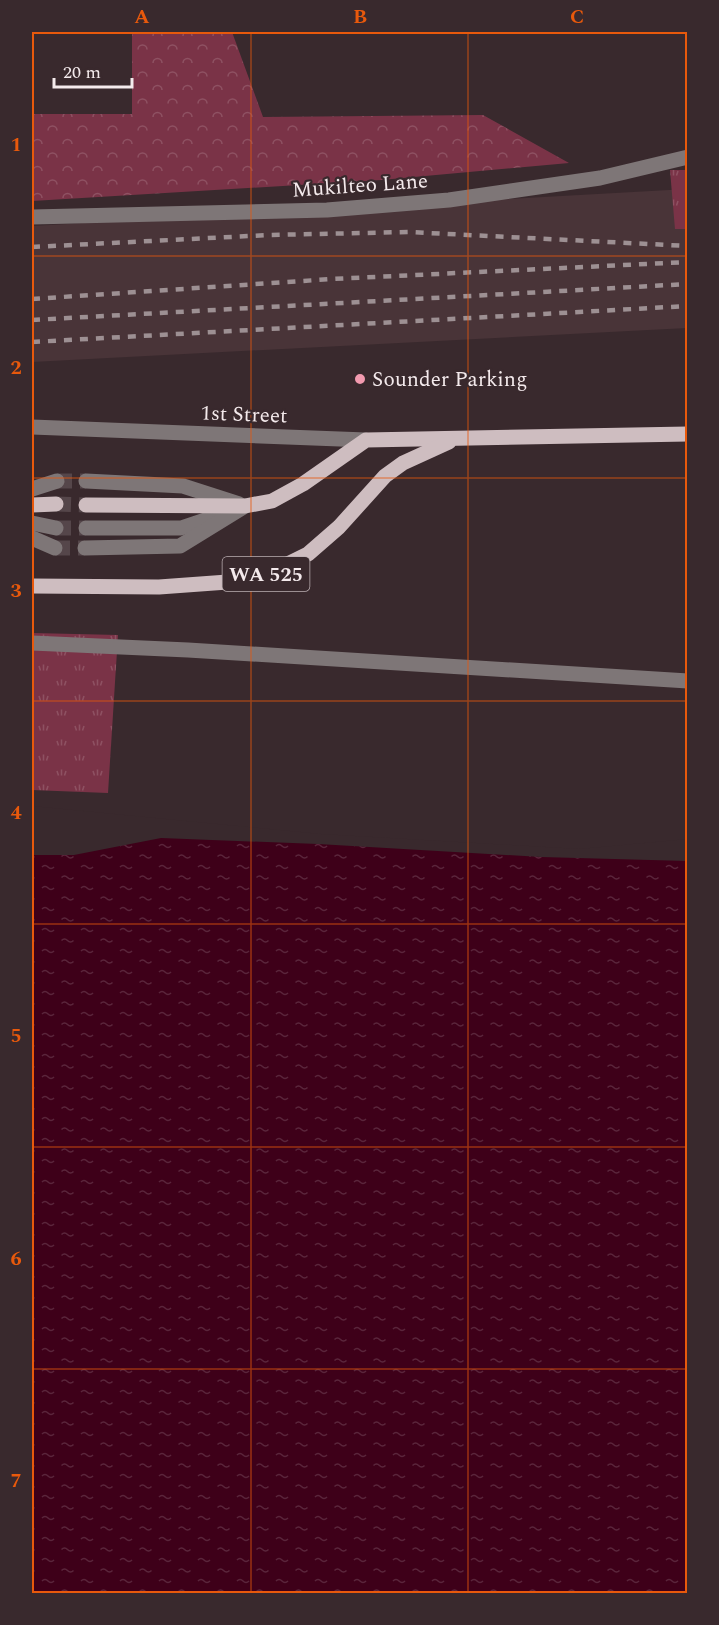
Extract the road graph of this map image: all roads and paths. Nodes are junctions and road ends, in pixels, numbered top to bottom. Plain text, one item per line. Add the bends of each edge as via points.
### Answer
1 (687, 158) edge
2 (32, 217) edge
3 (32, 427) edge
4 (687, 434) edge
5 (456, 439) junction
6 (366, 440) junction
7 (57, 481) tunnel mouth
8 (86, 481) tunnel mouth
9 (32, 489) edge
10 (56, 504) tunnel mouth
11 (86, 505) tunnel mouth
12 (32, 506) edge
13 (245, 506) junction
14 (32, 523) edge
15 (56, 528) tunnel mouth
16 (86, 528) tunnel mouth
17 (32, 538) edge
18 (56, 548) tunnel mouth
19 (86, 548) tunnel mouth
20 (32, 586) edge
21 (32, 643) edge
22 (687, 681) edge

1 - 2 street, Mukilteo Lane via 600,177 449,200 327,210
3 - 6 street, 1st Street
4 - 5 main road, WA 525
5 - 6 main road, 1st Street / WA 525
5 - 20 main road, WA 525 via 403,463 385,476 339,527 308,554 255,579 159,587
6 - 13 main road via 273,501
7 - 9 street
8 - 13 street via 183,486
10 - 12 main road
11 - 13 main road
13 - 16 street via 181,528
13 - 19 street via 180,546
14 - 15 street
17 - 18 street
21 - 22 street

